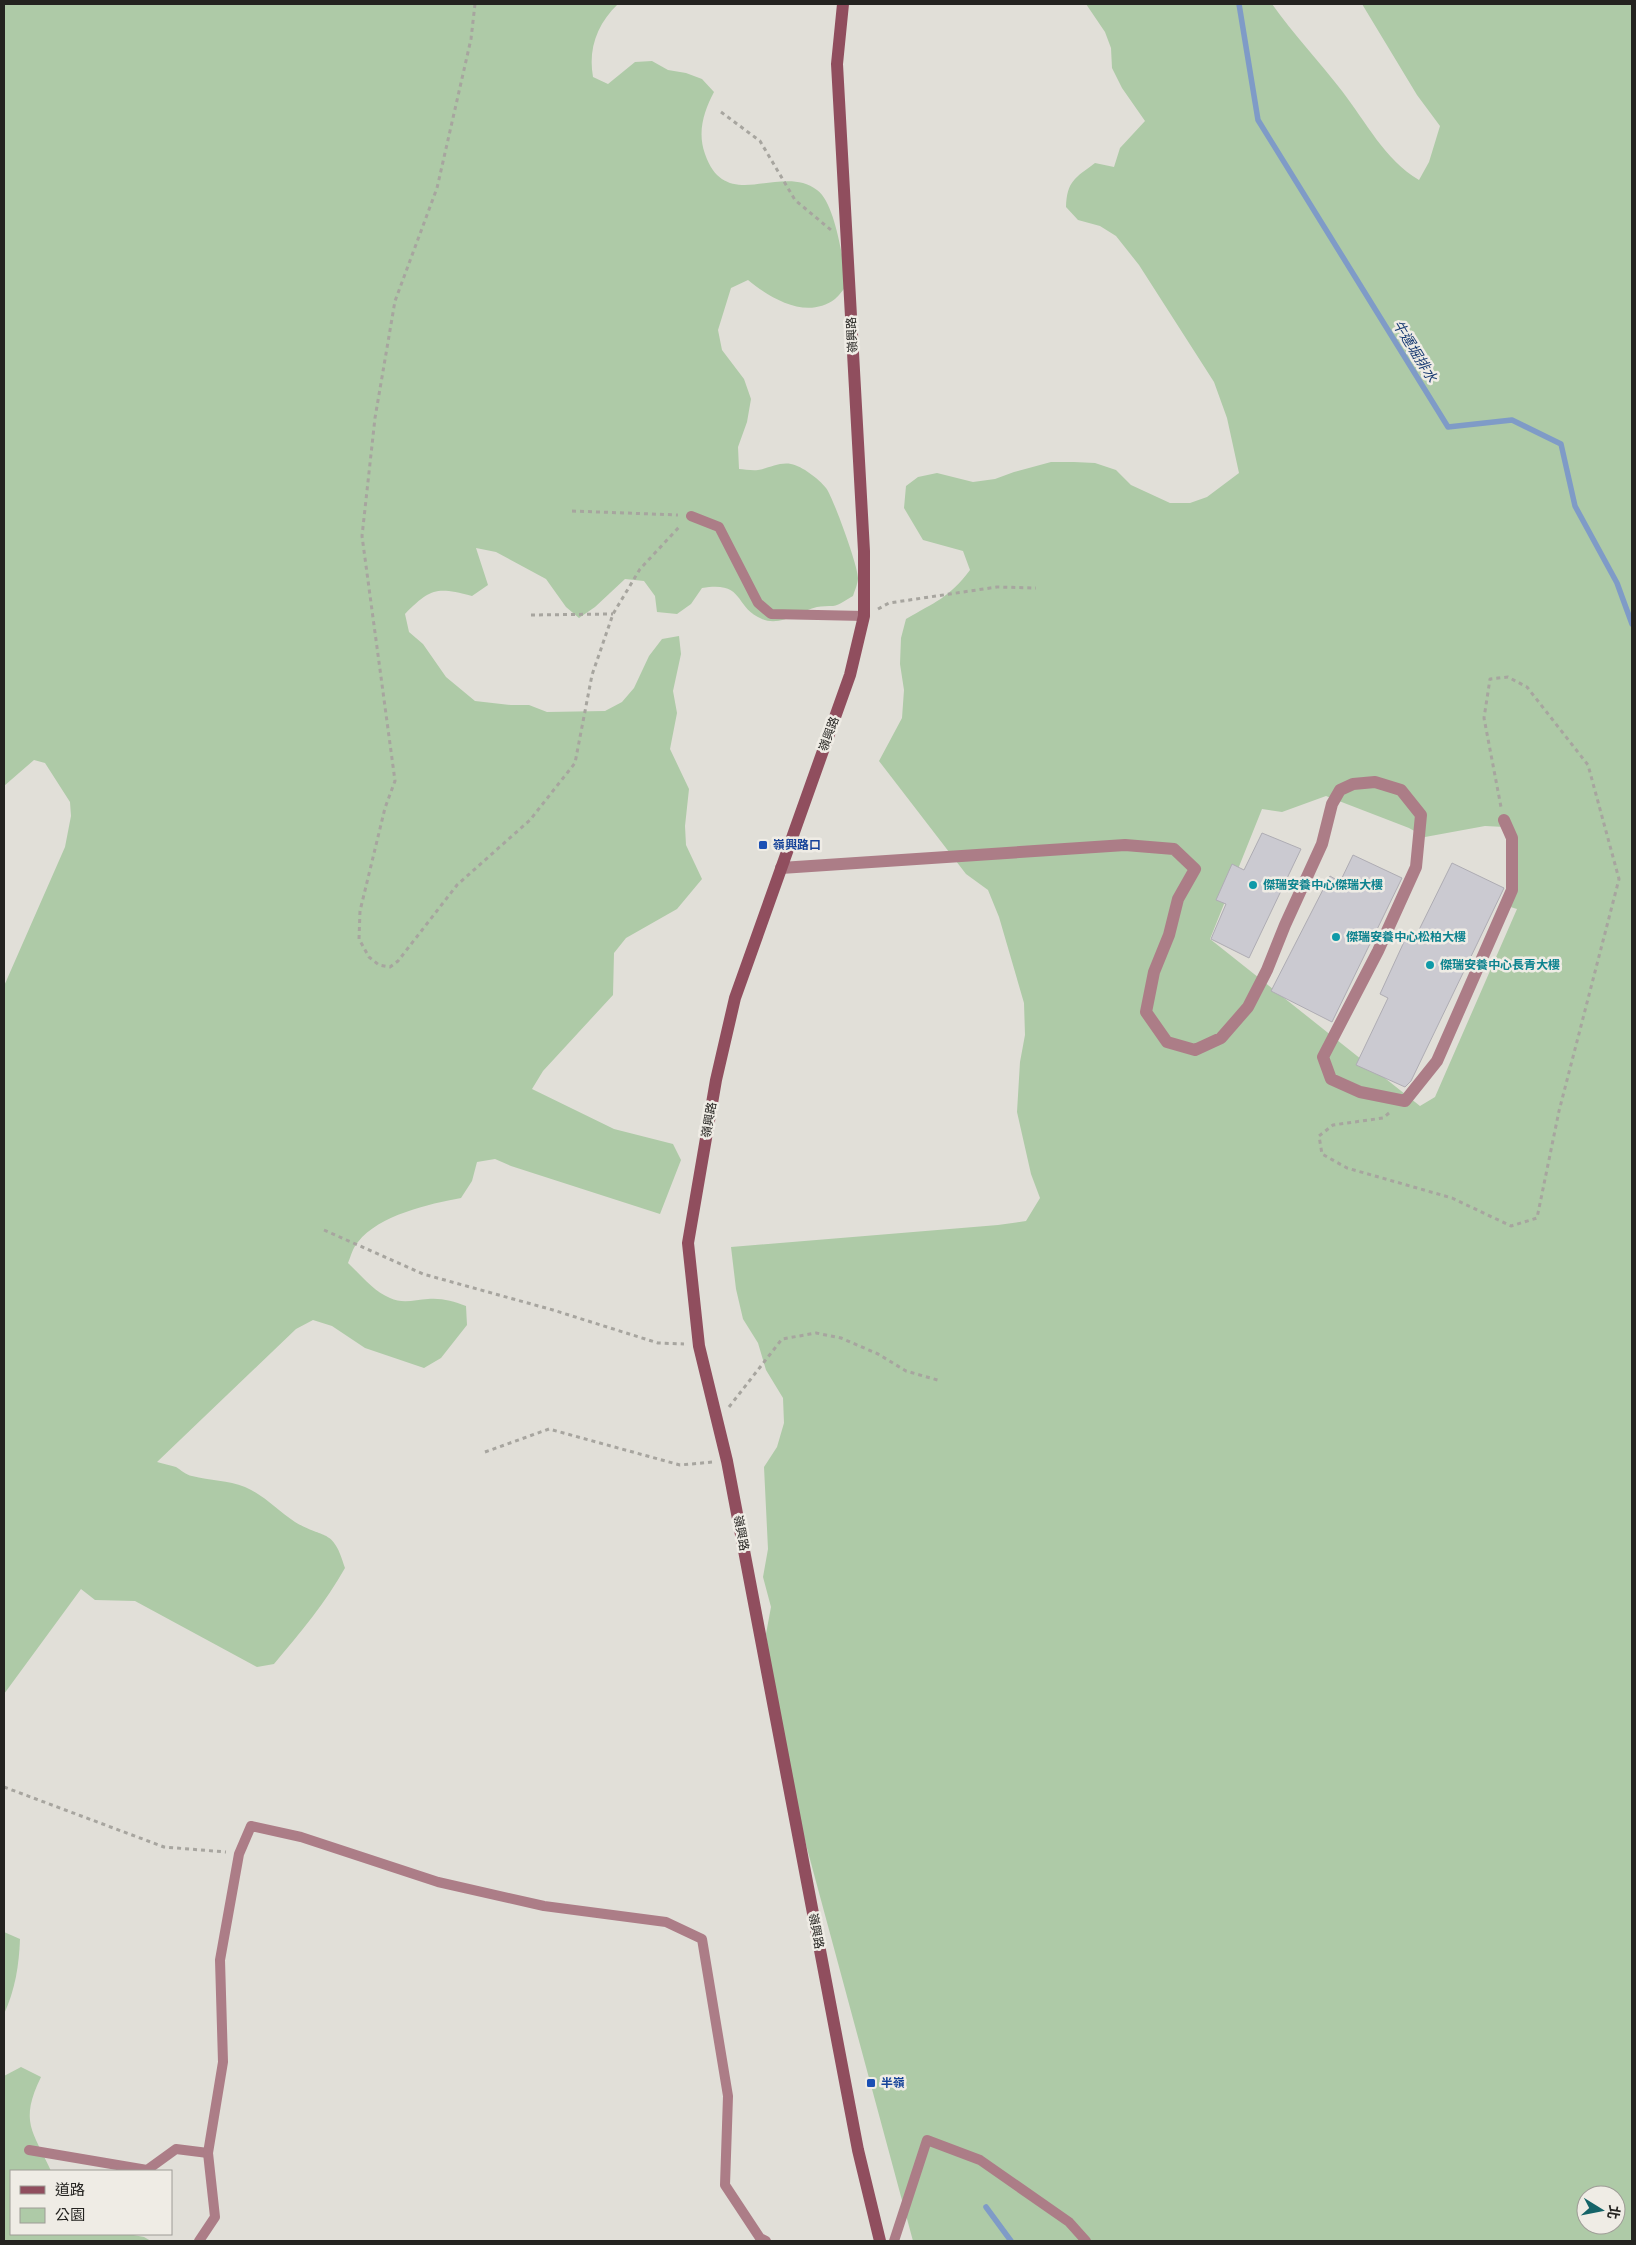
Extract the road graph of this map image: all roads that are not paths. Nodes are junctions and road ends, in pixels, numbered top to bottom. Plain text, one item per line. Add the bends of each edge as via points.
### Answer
1 (843, 4) edge
2 (691, 516) road end
3 (864, 616) junction
4 (1504, 820) road end
5 (781, 868) junction
6 (29, 2150) dead end
7 (208, 2153) junction
8 (199, 2241) edge
9 (766, 2241) edge
10 (880, 2241) edge
11 (894, 2241) edge
12 (1086, 2241) edge

1 - 3 main road, 嶺興路 via 837,64 864,551
2 - 3 lane via 719,528 758,603 771,614
3 - 5 main road, 嶺興路 via 850,675
4 - 5 street via 1512,838 1512,890 1437,1061 1405,1101 1360,1092 1331,1079 1324,1057 1416,867 1421,815 1401,790 1375,782 1362,782 1340,790 1332,804 1322,844 1248,1006 1221,1038 1195,1050 1167,1042 1146,1012 1154,972 1169,935 1178,899 1195,869 1174,849 1125,845
5 - 10 main road, 嶺興路 via 735,998 716,1080 688,1243 699,1346 727,1461 858,2150
6 - 7 lane via 146,2170 176,2149
7 - 8 lane via 214,2217
7 - 9 lane via 223,2062 220,1960 239,1854 252,1826 301,1837 438,1882 544,1906 666,1922 702,1939 728,2096 725,2185 760,2238
11 - 12 lane via 927,2140 980,2160 1069,2222

